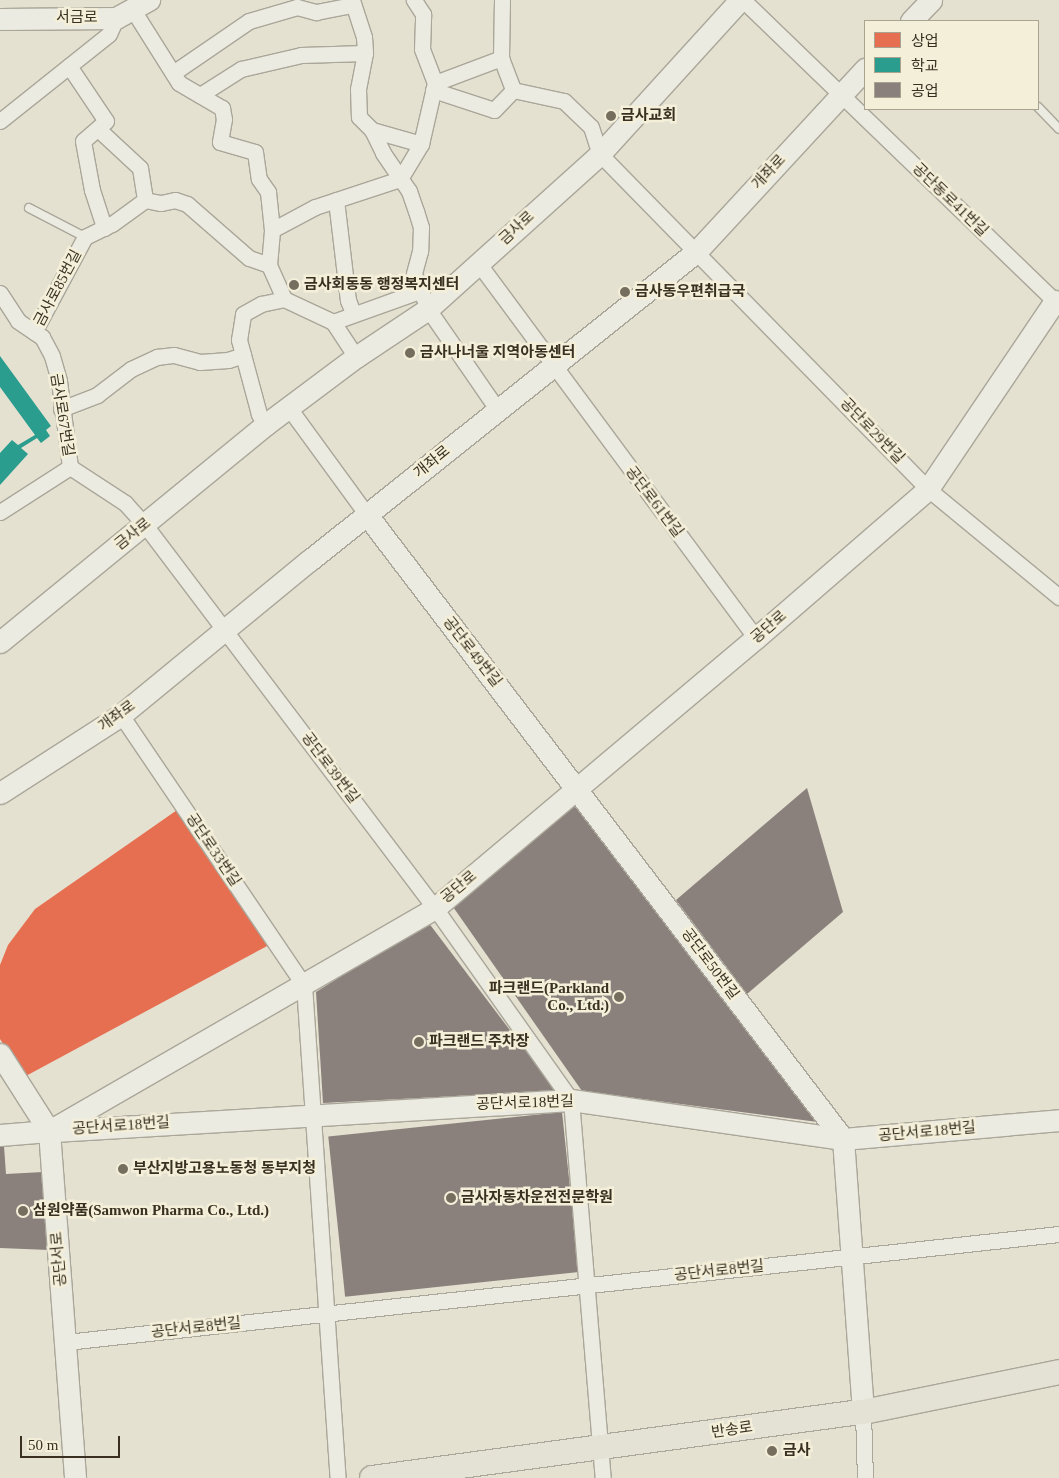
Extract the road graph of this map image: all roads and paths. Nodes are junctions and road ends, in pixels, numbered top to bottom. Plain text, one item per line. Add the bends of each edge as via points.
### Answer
1 (414, 0) edge
2 (502, 0) edge
3 (742, 0) edge
4 (931, 0) edge
5 (352, 2) edge
6 (133, 9) edge
7 (0, 18) edge
8 (912, 20) edge
9 (365, 53) junction
10 (501, 58) junction
11 (70, 66) junction
12 (864, 70) edge
13 (173, 74) junction
14 (434, 87) junction
15 (513, 90) junction
16 (841, 94) junction
17 (200, 95) junction
18 (1039, 108) edge
19 (0, 121) edge
20 (102, 125) junction
21 (372, 130) junction
22 (1059, 130) edge
23 (421, 144) junction
24 (600, 154) junction
25 (400, 179) junction
26 (144, 200) junction
27 (336, 200) junction
28 (29, 208) dead end
29 (104, 228) junction
30 (272, 230) junction
31 (86, 237) junction
32 (697, 251) junction
33 (478, 264) junction
34 (269, 265) junction
35 (0, 293) edge
36 (284, 299) junction
37 (425, 300) junction
38 (1057, 303) edge
39 (353, 312) junction
40 (333, 322) junction
41 (34, 332) junction
42 (243, 355) junction
43 (356, 356) junction
44 (551, 365) junction
45 (289, 408) junction
46 (61, 409) junction
47 (497, 410) junction
48 (265, 424) junction
49 (70, 467) junction
50 (928, 489) junction
51 (0, 512) edge
52 (367, 516) junction
53 (145, 525) junction
54 (1059, 597) edge
55 (226, 629) junction
56 (756, 638) junction
57 (0, 642) edge
58 (121, 715) junction
59 (576, 788) junction
60 (0, 793) edge
61 (435, 908) junction
62 (304, 985) junction
63 (0, 1054) edge
64 (571, 1100) junction
65 (313, 1114) junction
66 (1059, 1120) edge
67 (49, 1131) junction
68 (0, 1135) edge
69 (843, 1139) junction
70 (1059, 1234) edge
71 (852, 1256) junction
72 (587, 1285) junction
73 (327, 1314) junction
74 (66, 1342) junction
75 (1059, 1372) edge
76 (863, 1412) junction
77 (602, 1449) junction
78 (76, 1478) edge
79 (338, 1478) edge
80 (372, 1478) edge
81 (603, 1478) edge
82 (864, 1478) edge

1 - 14 street via 423,14 422,49
2 - 10 street
3 - 16 street
3 - 24 street, 금사로
4 - 8 street
5 - 9 street via 364,37
5 - 13 street via 316,12 297,7 248,21
6 - 7 street, 서금로
6 - 11 street
6 - 13 street
9 - 17 street via 301,55 241,69
9 - 21 street via 358,90 360,117
10 - 14 street
10 - 15 street
11 - 19 street
11 - 20 street
12 - 16 street, 개좌로
13 - 17 street via 179,83
14 - 15 street via 494,110
14 - 23 street
15 - 24 street via 564,101 591,127
16 - 32 street, 개좌로
16 - 38 street, 공단동로41번길
17 - 30 street via 222,108 224,119 220,142 255,152 258,179 268,192
18 - 22 lane
20 - 26 street via 140,168
20 - 29 street via 83,141 92,190
21 - 23 street
21 - 25 street
23 - 25 street
24 - 32 street
24 - 33 street, 금사로
25 - 27 street via 372,191
25 - 37 street via 409,191 421,227 420,251 414,274
26 - 29 street, 금사로85번길
26 - 34 street via 161,203 175,200 187,204 249,258
27 - 30 street
27 - 39 street via 348,300
28 - 31 lane
29 - 31 street, 금사로85번길
30 - 34 street
31 - 41 street, 금사로85번길
32 - 44 street, 개좌로
32 - 50 street, 공단로29번길
33 - 37 street, 금사로
33 - 44 street
34 - 36 street
35 - 41 street, 금사로67번길 via 18,322
36 - 40 street
36 - 42 street via 261,304 243,314 238,340
37 - 39 street
37 - 43 street, 금사로
37 - 47 street
38 - 50 street, 공단로
39 - 40 street
40 - 43 street
41 - 46 street, 금사로67번길 via 42,336 52,356
42 - 46 street via 228,360 200,362 174,355 157,357 131,369 97,395
42 - 48 street
43 - 45 street, 금사로
44 - 47 street, 개좌로
44 - 56 street, 공단로61번길
45 - 48 street, 금사로
45 - 52 street
46 - 49 street, 금사로67번길
47 - 52 street, 개좌로
48 - 53 street, 금사로
49 - 51 street, 금사로67번길
49 - 53 street, 금사로67번길 via 125,503
50 - 54 street, 공단로29번길
50 - 56 street, 공단로
52 - 55 street, 개좌로
52 - 59 street, 공단로49번길
53 - 55 street
53 - 57 street, 금사로
55 - 58 street, 개좌로
55 - 61 street, 공단로39번길
56 - 59 street, 공단로
58 - 60 street, 개좌로
58 - 62 street, 공단로33번길
59 - 61 street, 공단로
59 - 69 street, 공단로50번길
61 - 62 street, 공단로
61 - 64 street, 공단로
62 - 65 street
62 - 67 street, 공단로
63 - 67 street, 공단서로
64 - 65 street, 공단서로18번길
64 - 69 street, 공단서로18번길
64 - 72 street
65 - 67 street, 공단서로18번길
65 - 73 street
66 - 69 street, 공단서로18번길
67 - 68 street, 공단로
67 - 74 street, 공단서로
69 - 71 street
70 - 71 street, 공단서로8번길
71 - 72 street, 공단서로8번길
71 - 76 street
72 - 73 street, 공단서로8번길
72 - 77 street
73 - 74 street, 공단서로8번길
73 - 79 street
74 - 78 street, 공단서로
75 - 76 main road, 반송로
76 - 77 main road, 반송로
76 - 82 street
77 - 80 main road, 반송로
77 - 81 street

